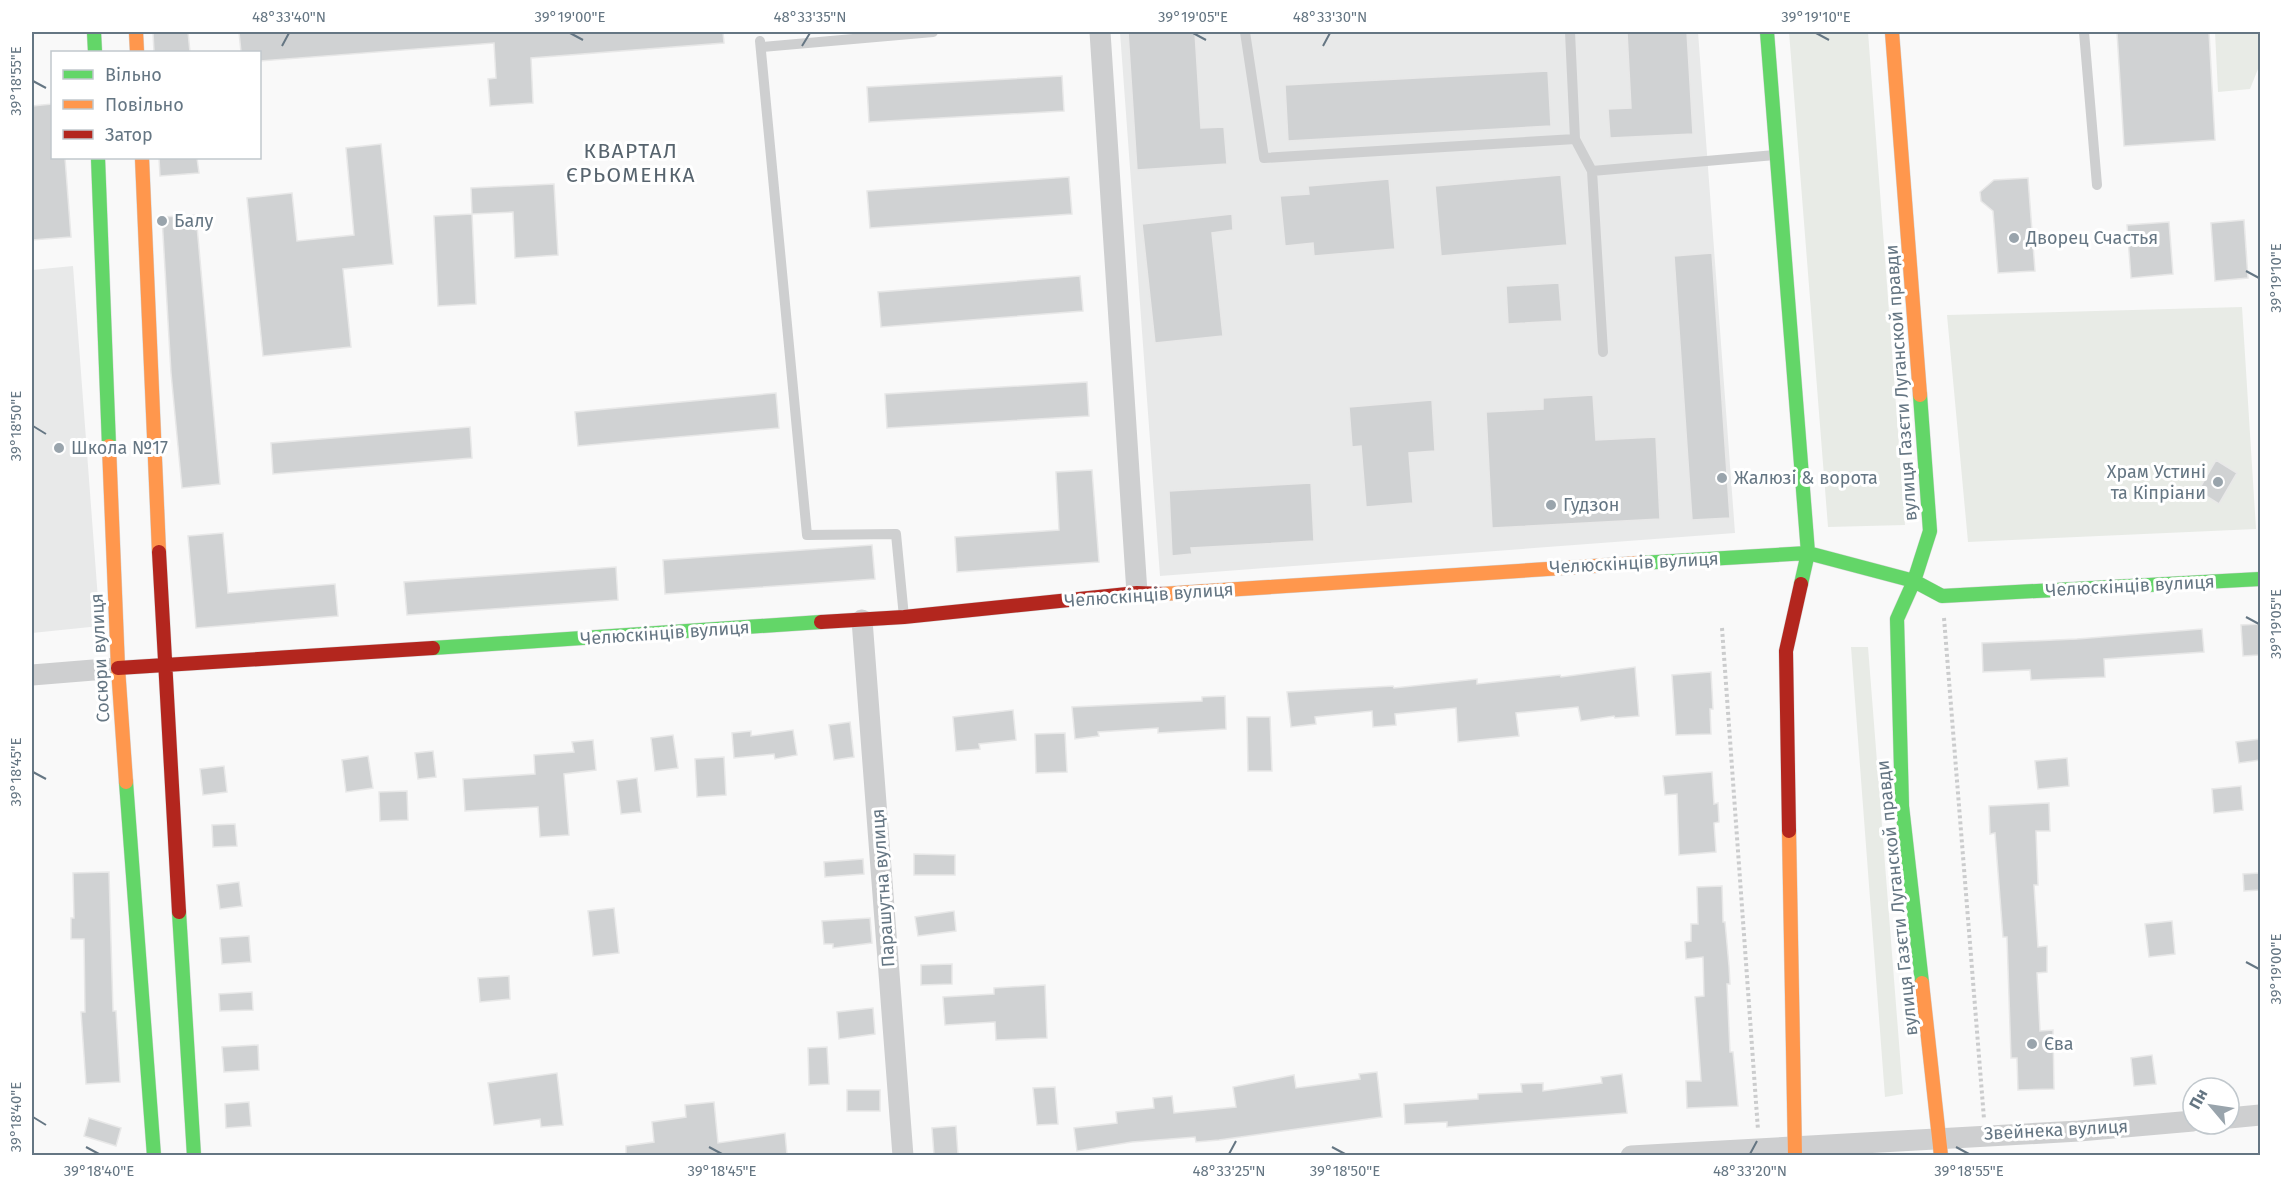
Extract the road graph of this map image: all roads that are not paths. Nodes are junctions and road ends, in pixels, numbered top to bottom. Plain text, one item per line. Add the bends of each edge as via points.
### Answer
1 (94, 32) edge
2 (136, 32) edge
3 (933, 32) edge
4 (1100, 32) edge
5 (1245, 32) edge
6 (1570, 32) edge
7 (1767, 32) edge
8 (1892, 32) edge
9 (2084, 32) edge
10 (94, 51) edge
11 (137, 51) edge
12 (1575, 140) junction
13 (1776, 155) junction
14 (98, 159) edge
15 (142, 159) edge
16 (1592, 171) junction
17 (2097, 185) dead end
18 (1604, 352) dead end
19 (1808, 554) junction
20 (2260, 579) edge
21 (1914, 581) junction
22 (1137, 593) junction
23 (904, 617) junction
24 (862, 620) junction
25 (164, 665) junction
26 (118, 668) junction
27 (32, 675) edge
28 (2260, 1115) edge
29 (2241, 1117) edge
30 (2181, 1122) edge
31 (1940, 1146) edge
32 (1795, 1150) edge
33 (154, 1155) edge
34 (194, 1155) edge
35 (903, 1155) edge
36 (1631, 1155) edge

1 - 10 street
2 - 11 street
3 - 23 lane via 761,44 807,535 896,534
4 - 22 street
5 - 12 lane via 1263,158
6 - 12 lane
7 - 13 street
8 - 21 street, вулиця Газєти Луганской правди via 1930,531
9 - 17 lane
12 - 16 lane
13 - 16 lane
13 - 19 street
14 - 26 street, Сосюри вулиця
15 - 25 street
16 - 18 lane
19 - 21 street, Челюскінців вулиця
19 - 22 street, Челюскінців вулиця
19 - 32 street via 1786,651
20 - 21 street, Челюскінців вулиця via 1942,596
21 - 31 street, вулиця Газєти Луганской правди via 1897,619 1902,806
22 - 23 street, Челюскінців вулиця
23 - 24 street, Челюскінців вулиця
24 - 25 street, Челюскінців вулиця
24 - 35 street, Парашутна вулиця
25 - 26 street, Челюскінців вулиця
25 - 34 street
26 - 27 street, Челюскінців вулиця
26 - 33 street, Сосюри вулиця
28 - 29 street
30 - 31 street, Звейнека вулиця via 1985,1135
31 - 32 street, Звейнека вулиця
32 - 36 street, Звейнека вулиця via 1759,1148

